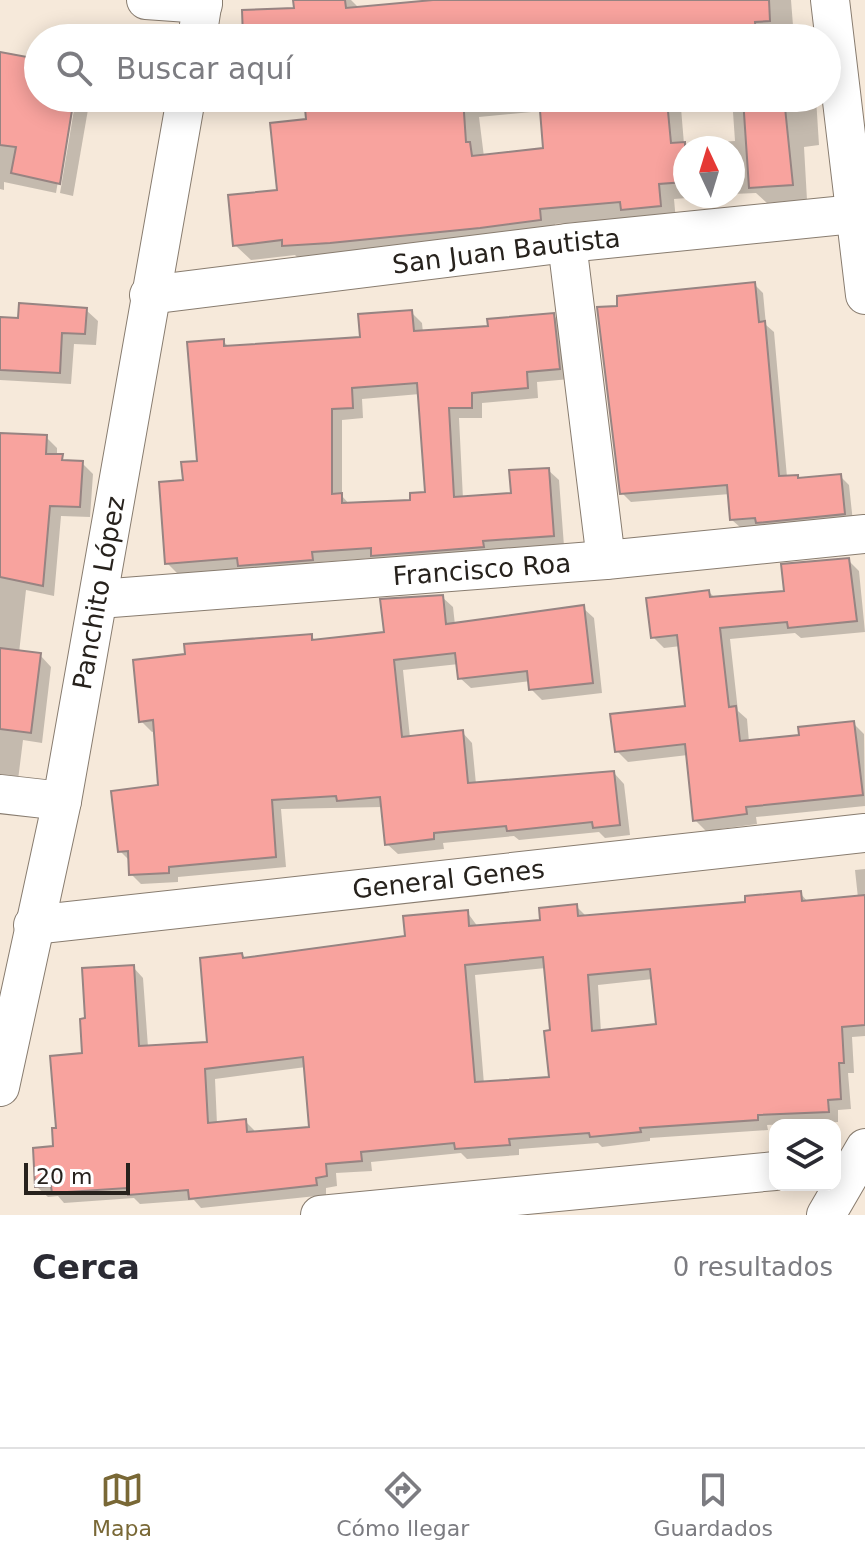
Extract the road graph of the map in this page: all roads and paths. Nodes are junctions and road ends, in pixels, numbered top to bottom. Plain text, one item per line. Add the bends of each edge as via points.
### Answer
1 (146, 0) edge
2 (830, 0) edge
3 (201, 14) edge
4 (833, 24) edge
5 (841, 78) edge
6 (183, 112) edge
7 (860, 214) edge
8 (567, 243) junction
9 (149, 295) junction
10 (865, 295) edge
11 (865, 534) edge
12 (606, 560) junction
13 (99, 599) junction
14 (0, 794) edge
15 (62, 801) junction
16 (865, 833) edge
17 (33, 925) junction
18 (0, 1087) edge
19 (855, 1162) edge
20 (769, 1172) edge
21 (320, 1215) edge
22 (826, 1215) edge

1 - 3 street
2 - 4 street
5 - 7 street
6 - 9 street, Panchito López
7 - 8 street, San Juan Bautista
7 - 10 street
8 - 9 street, San Juan Bautista
8 - 12 street
9 - 13 street, Panchito López
11 - 12 street, Francisco Roa
12 - 13 street, Francisco Roa
13 - 15 street, Panchito López
14 - 15 street
15 - 17 street, Panchito López
16 - 17 street, General Genes
17 - 18 street, Panchito López
19 - 22 street
20 - 21 street

